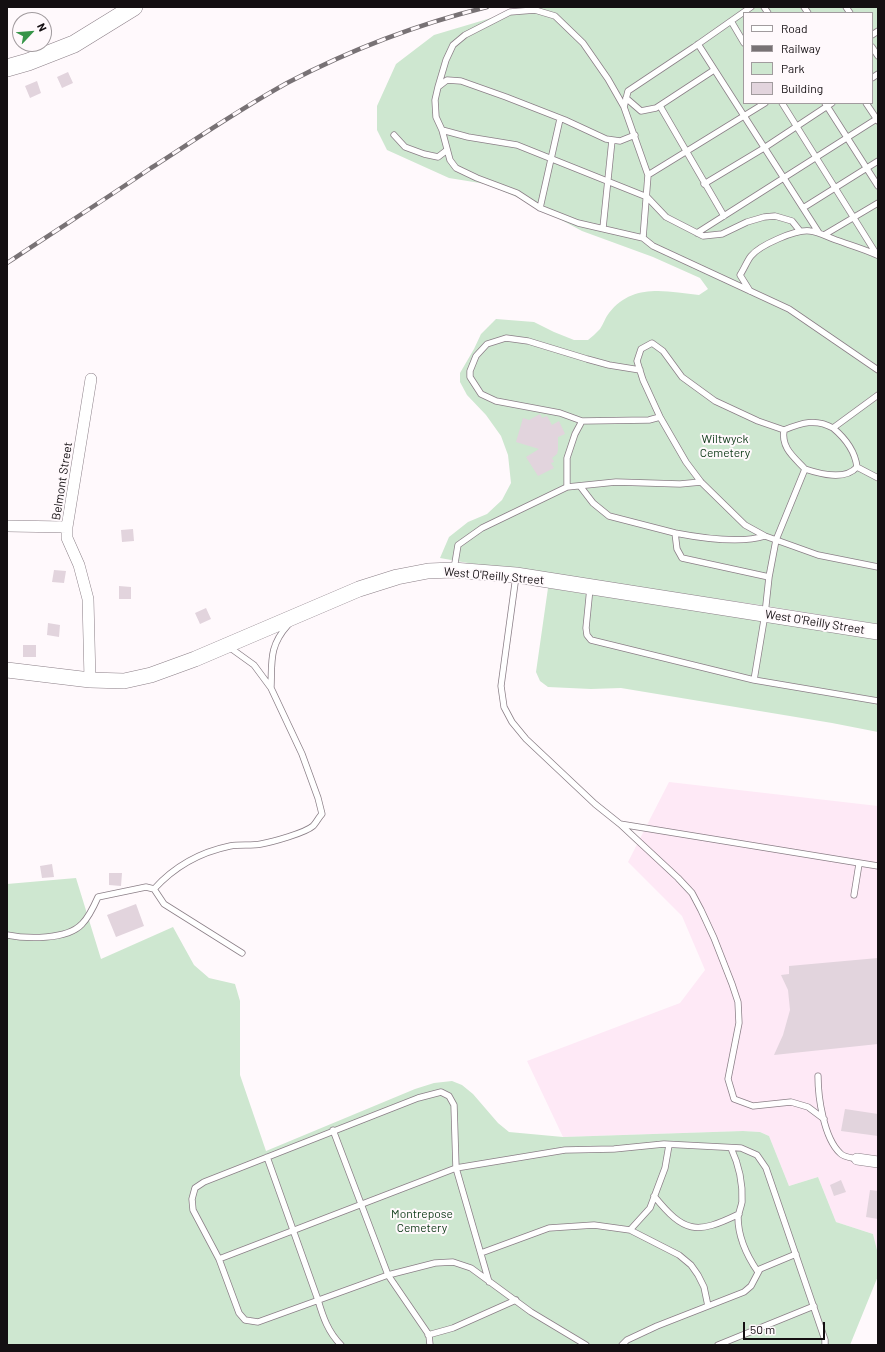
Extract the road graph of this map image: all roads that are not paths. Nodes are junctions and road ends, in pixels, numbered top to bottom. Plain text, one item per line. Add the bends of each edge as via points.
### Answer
1 (134, 7) edge
2 (743, 13) edge
3 (731, 21) junction
4 (743, 41) edge
5 (698, 44) junction
6 (7, 68) edge
7 (714, 70) junction
8 (438, 87) junction
9 (626, 98) junction
10 (763, 104) edge
11 (783, 104) edge
12 (828, 104) edge
13 (867, 104) edge
14 (660, 106) junction
15 (624, 107) junction
16 (744, 116) junction
17 (560, 118) junction
18 (878, 119) edge
19 (796, 126) junction
20 (442, 130) junction
21 (635, 134) junction
22 (394, 135) dead end
23 (847, 137) junction
24 (612, 140) junction
25 (764, 148) junction
26 (447, 150) junction
27 (687, 151) junction
28 (816, 158) junction
29 (551, 159) junction
30 (878, 161) edge
31 (866, 168) junction
32 (648, 175) junction
33 (783, 177) junction
34 (607, 182) junction
35 (704, 184) junction
36 (878, 186) edge
37 (835, 188) junction
38 (647, 198) junction
39 (878, 203) edge
40 (540, 208) junction
41 (803, 208) junction
42 (724, 216) junction
43 (854, 218) junction
44 (603, 228) junction
45 (800, 231) junction
46 (697, 233) junction
47 (821, 234) junction
48 (642, 238) junction
49 (875, 247) edge
50 (877, 255) edge
51 (750, 291) junction
52 (640, 370) junction
53 (878, 370) edge
54 (91, 379) dead end
55 (878, 395) edge
56 (660, 417) junction
57 (582, 421) junction
58 (833, 428) junction
59 (784, 430) junction
60 (856, 467) junction
61 (805, 469) junction
62 (878, 478) edge
63 (701, 482) junction
64 (580, 486) junction
65 (567, 487) junction
66 (7, 526) edge
67 (67, 527) junction
68 (675, 533) junction
69 (765, 536) junction
70 (776, 540) junction
71 (878, 567) edge
72 (453, 570) junction
73 (516, 575) junction
74 (769, 577) junction
75 (590, 587) junction
76 (765, 614) junction
77 (296, 616) junction
78 (878, 632) edge
79 (227, 645) junction
80 (7, 670) edge
81 (90, 680) junction
82 (754, 680) junction
83 (271, 688) junction
84 (878, 701) edge
85 (620, 824) junction
86 (859, 864) junction
87 (878, 866) edge
88 (154, 889) junction
89 (854, 895) dead end
90 (7, 935) edge
91 (242, 953) dead end
92 (818, 1076) dead end
93 (824, 1119) junction
94 (333, 1130) junction
95 (669, 1144) junction
96 (731, 1148) junction
97 (267, 1157) junction
98 (857, 1159) joint
99 (878, 1162) edge
100 (456, 1168) junction
101 (654, 1196) junction
102 (361, 1204) junction
103 (739, 1214) junction
104 (293, 1230) junction
105 (630, 1230) junction
106 (481, 1253) junction
107 (796, 1254) junction
108 (219, 1259) junction
109 (758, 1272) junction
110 (388, 1275) junction
111 (490, 1282) junction
112 (318, 1300) junction
113 (516, 1300) junction
114 (708, 1306) junction
115 (814, 1306) junction
116 (428, 1334) junction
117 (340, 1345) edge
118 (430, 1345) edge
119 (586, 1345) edge
120 (622, 1345) edge
121 (718, 1345) edge
122 (826, 1345) edge

1 - 6 main road via 74,44
2 - 3 lane
3 - 4 lane
3 - 5 lane
5 - 7 lane
5 - 9 lane via 628,91
7 - 14 lane
7 - 16 lane
8 - 15 lane via 453,45 465,35 510,12 535,10 555,16 583,43
8 - 17 lane via 447,80 461,81
8 - 20 lane via 435,100 436,117
9 - 14 lane via 641,111
9 - 15 lane
10 - 16 lane
11 - 19 lane
12 - 19 lane
12 - 23 lane
13 - 18 lane
14 - 27 lane
15 - 21 lane
16 - 25 lane
16 - 27 lane
17 - 24 lane
17 - 29 lane
18 - 23 lane
19 - 25 lane
19 - 28 lane
20 - 26 lane
20 - 29 lane via 517,145
21 - 24 lane via 620,141
21 - 32 lane
22 - 26 lane via 405,147 424,154 438,156
23 - 28 lane
23 - 31 lane
24 - 34 lane
25 - 33 lane
25 - 35 lane
26 - 40 lane via 456,168 516,193
27 - 32 lane
27 - 35 lane
28 - 33 lane
28 - 37 lane
29 - 34 lane
29 - 40 lane
30 - 31 lane
31 - 36 lane
31 - 37 lane
32 - 38 lane
33 - 41 lane
33 - 42 lane
34 - 38 lane
34 - 44 lane
35 - 42 lane
37 - 41 lane
37 - 43 lane
38 - 46 lane via 666,217
38 - 48 lane
39 - 43 lane
40 - 44 lane via 578,223
41 - 47 lane
42 - 46 lane
43 - 47 lane
43 - 49 lane
44 - 48 lane
45 - 46 lane via 792,221 775,216 747,222 722,234 703,236
45 - 47 lane
45 - 51 lane via 768,244 751,255 740,275
47 - 50 lane
48 - 51 lane via 653,246
49 - 50 lane
51 - 53 lane via 789,309
52 - 56 lane
52 - 57 lane via 609,365 528,341 506,338 487,344 476,356 470,377 481,394 496,400 560,413
52 - 59 lane via 637,361 641,349 652,343 663,351 682,377 715,401
54 - 67 street, Belmont Street
55 - 58 lane
56 - 57 lane via 649,420
56 - 63 lane via 686,462
57 - 65 lane via 574,434 566,458
58 - 59 lane via 812,422
58 - 60 lane via 849,446 856,460
59 - 61 lane via 785,447
60 - 61 lane via 853,472 838,475 821,474
60 - 62 lane
61 - 70 lane
63 - 64 lane via 616,482
63 - 69 lane via 745,525
64 - 65 lane
64 - 68 lane via 593,503 609,516
65 - 72 lane via 482,528 458,545
66 - 67 street
67 - 81 street, Belmont Street via 67,538 79,565 88,599
68 - 69 lane via 742,540
68 - 74 lane via 677,549 682,558
69 - 70 lane
70 - 71 lane via 818,555
70 - 74 lane
72 - 73 street, West O'Reilly Street
72 - 77 street, West O'Reilly Street via 428,571 397,577
73 - 75 street, West O'Reilly Street
73 - 85 lane via 501,686 504,707 526,739
74 - 76 lane
75 - 76 street, West O'Reilly Street
75 - 82 lane via 586,628 591,640
76 - 78 street, West O'Reilly Street
76 - 82 lane
77 - 79 street, West O'Reilly Street
77 - 83 lane via 281,633 272,651
79 - 81 street, West O'Reilly Street via 151,675 124,681
79 - 83 lane via 254,665
80 - 81 street, West O'Reilly Street
82 - 84 lane
83 - 88 lane via 302,754 322,814 312,826 299,833 260,844 225,847 188,861
85 - 86 lane
85 - 93 lane via 692,893 714,938 738,1002 739,1023 728,1079 734,1099 753,1106 791,1102 808,1107
86 - 87 lane
86 - 89 lane
88 - 90 lane via 146,887 98,897 83,923 68,932 54,936
88 - 91 lane via 164,904
92 - 93 lane
93 - 98 lane via 832,1143 841,1155
94 - 97 lane
94 - 100 lane via 441,1092 449,1096 454,1105
94 - 102 lane
95 - 96 lane
95 - 100 lane via 565,1150
95 - 101 lane via 665,1168
96 - 103 lane via 739,1165 742,1203
96 - 107 lane via 741,1148 757,1155 766,1168
97 - 104 lane
97 - 108 lane via 195,1188 193,1210
98 - 99 street
100 - 102 lane
100 - 106 lane
101 - 103 lane via 669,1214 684,1225 699,1229 724,1222
101 - 105 lane via 650,1208
102 - 104 lane
102 - 110 lane
103 - 109 lane via 743,1244
104 - 108 lane
104 - 112 lane
105 - 106 lane via 594,1225 549,1228
105 - 114 lane via 679,1254 691,1265 704,1287
106 - 111 lane
107 - 109 lane
107 - 115 lane
108 - 112 lane via 239,1313 245,1320 258,1322
109 - 114 lane via 751,1286 744,1292
110 - 111 lane via 435,1263 453,1262 471,1268
110 - 112 lane
110 - 116 lane
111 - 113 lane
112 - 117 lane via 323,1319 332,1337
113 - 116 lane via 453,1328
113 - 119 lane
114 - 120 lane via 657,1326
115 - 121 lane
115 - 122 lane
116 - 118 lane

